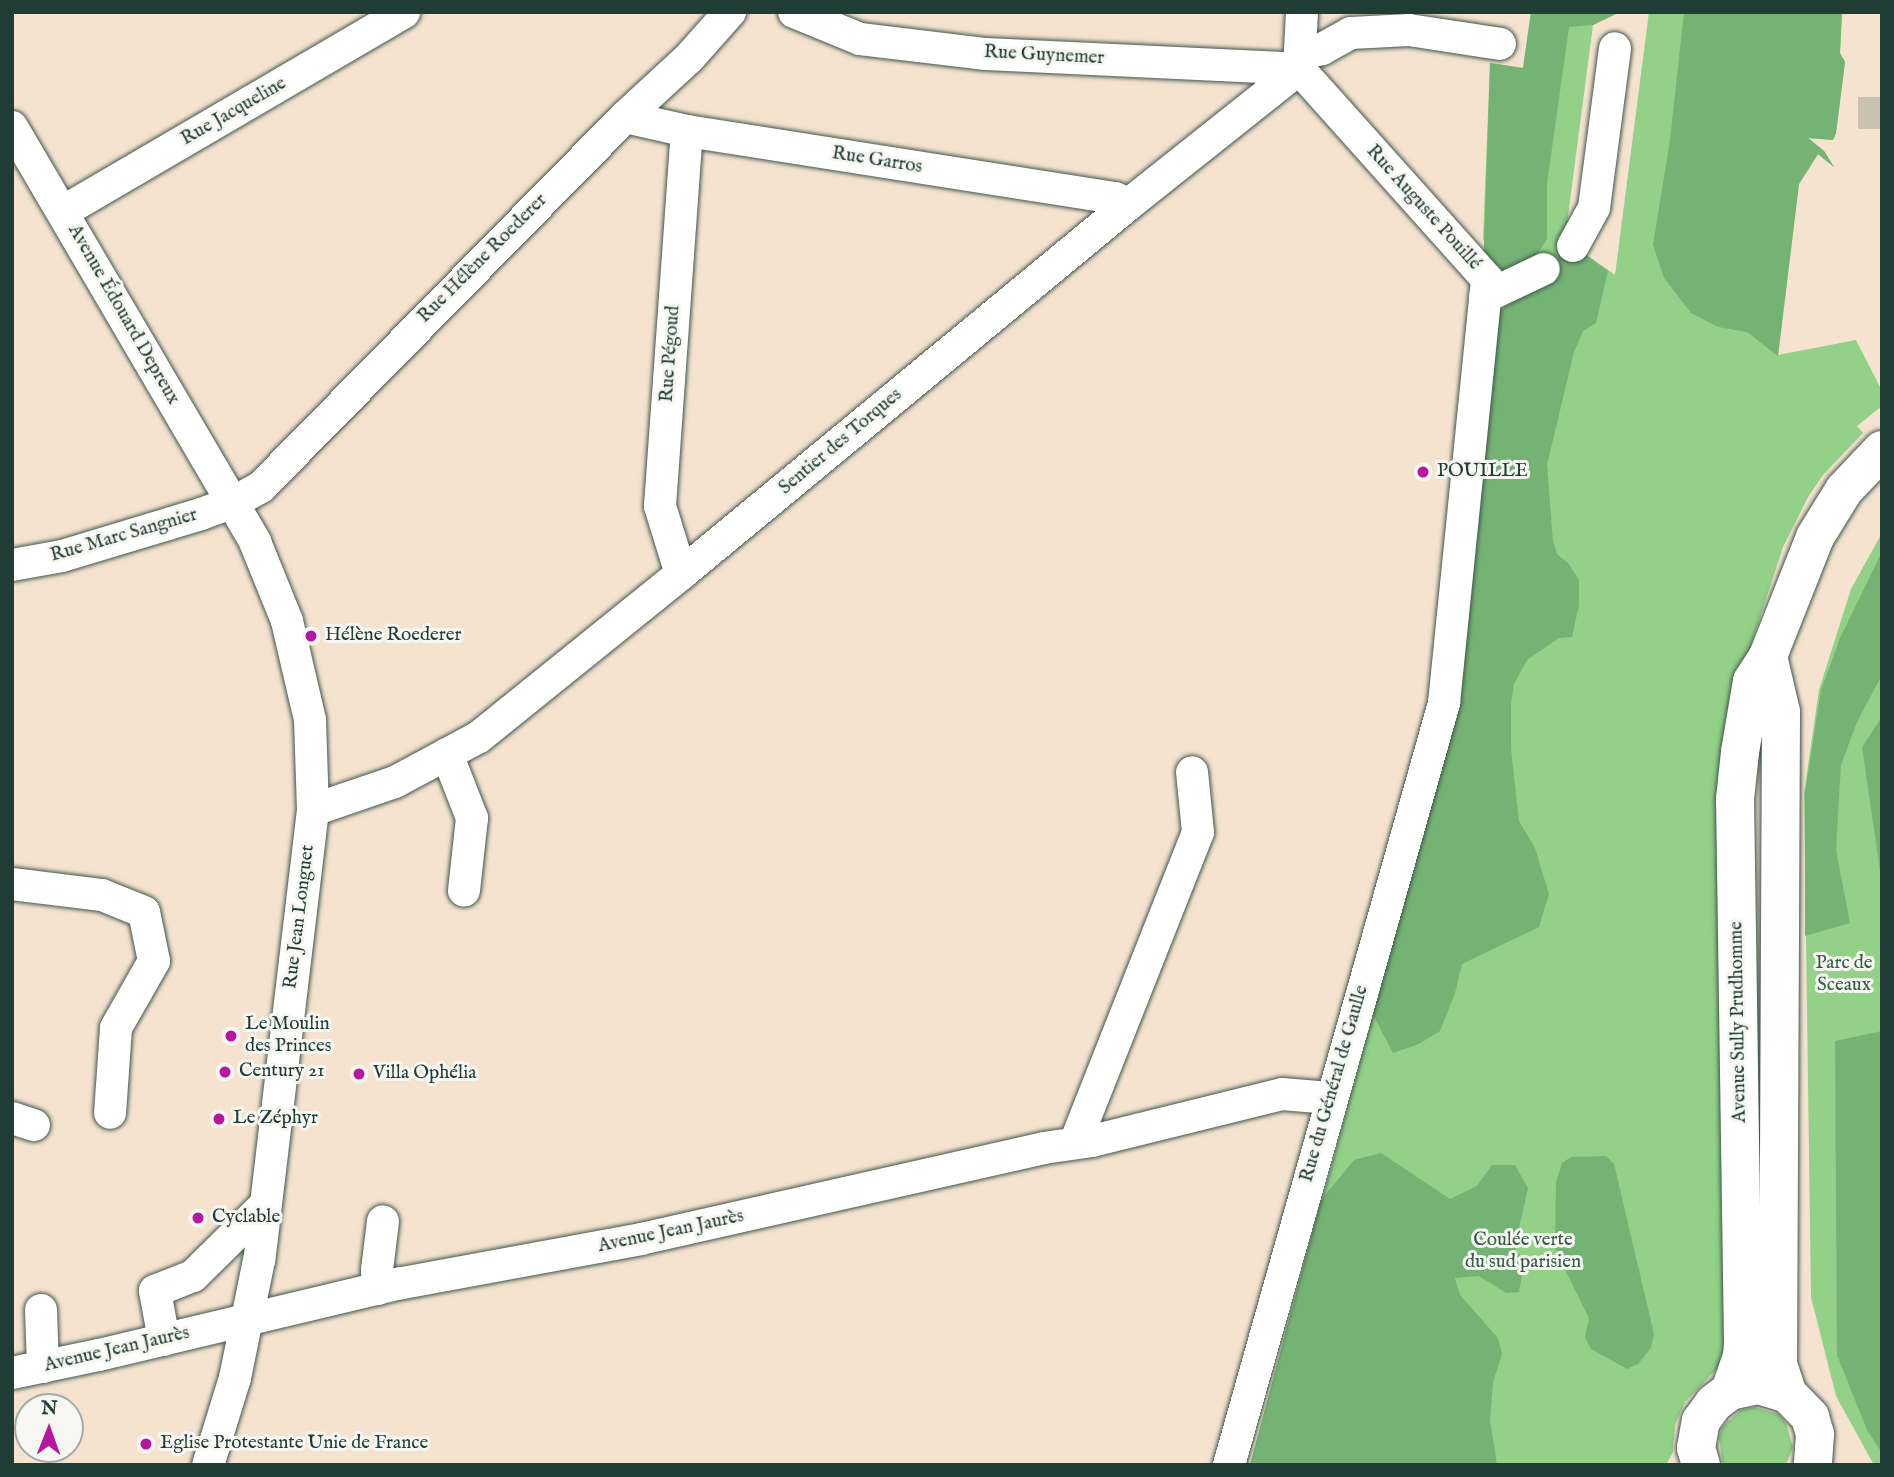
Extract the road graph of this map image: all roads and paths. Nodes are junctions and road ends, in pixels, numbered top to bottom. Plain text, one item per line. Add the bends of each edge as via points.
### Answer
1 (404, 12) edge
2 (730, 12) edge
3 (794, 12) edge
4 (1302, 12) edge
5 (1500, 44) dead end
6 (1615, 48) dead end
7 (1300, 61) junction
8 (625, 117) junction
9 (12, 127) edge
10 (687, 131) junction
11 (1129, 204) junction
12 (64, 211) junction
13 (1573, 246) dead end
14 (1544, 269) dead end
15 (1485, 296) junction
16 (1882, 450) edge
17 (234, 502) junction
18 (12, 565) edge
19 (681, 574) junction
20 (1768, 656) junction
21 (1444, 703) joint
22 (447, 754) junction
23 (1192, 772) dead end
24 (313, 810) junction
25 (12, 884) edge
26 (464, 891) dead end
27 (1330, 1098) junction
28 (110, 1113) dead end
29 (1075, 1143) junction
30 (265, 1205) junction
31 (383, 1221) dead end
32 (379, 1289) junction
33 (41, 1310) dead end
34 (248, 1321) junction
35 (164, 1340) junction
36 (43, 1367) junction
37 (12, 1373) edge
38 (1730, 1391) junction
39 (1788, 1394) junction
40 (1816, 1463) edge
41 (208, 1465) edge
42 (1229, 1465) edge
43 (1701, 1465) edge

1 - 12 street, Rue Jacqueline
2 - 8 street, Rue Hélène Roederer via 689,58
3 - 7 street, Rue Guynemer via 860,39 960,51
4 - 7 street
5 - 7 street via 1409,30 1351,33
6 - 13 street via 1594,208
7 - 11 street, Sentier des Torques
7 - 15 street, Rue Auguste Pouillé via 1487,279
8 - 10 street, Rue Garros
8 - 17 street, Rue Hélène Roederer via 261,487
9 - 12 street, Avenue Édouard Depreux
10 - 11 street, Rue Garros via 1115,198
10 - 19 street, Rue Pégoud via 660,506
11 - 19 street, Sentier des Torques
12 - 17 street, Avenue Édouard Depreux
14 - 15 street
15 - 21 street, Rue Auguste Pouillé
16 - 20 main road, Avenue Sully Prudhomme via 1844,490 1815,537
17 - 18 street, Rue Marc Sangnier via 62,556
17 - 24 street, Rue Jean Longuet via 287,621 310,720
19 - 22 street, Sentier des Torques via 479,737
20 - 38 main road, Avenue Sully Prudhomme via 1752,681 1735,799 1744,1343
20 - 39 main road, Avenue Sully Prudhomme via 1781,712 1778,1364
21 - 27 street, Rue du Général de Gaulle
22 - 24 street, Sentier des Torques via 395,782
22 - 26 street via 472,818
23 - 29 street via 1198,832
24 - 30 street, Rue Jean Longuet
25 - 28 street via 102,895 144,912 154,961 116,1028
27 - 29 street, Avenue Jean Jaurès via 1282,1094
27 - 42 street, Rue du Général de Gaulle
29 - 32 street, Avenue Jean Jaurès via 642,1240
30 - 34 street, Rue Jean Longuet
30 - 35 street via 193,1276 155,1290
31 - 32 street
32 - 34 street, Avenue Jean Jaurès
33 - 36 street
34 - 35 street, Avenue Jean Jaurès
34 - 41 street, Rue Jean Longuet
35 - 36 street, Avenue Jean Jaurès
36 - 37 street, Avenue Jean Jaurès
38 - 39 main road via 1759,1385
38 - 43 main road via 1701,1421 1696,1448
39 - 40 main road via 1810,1417

